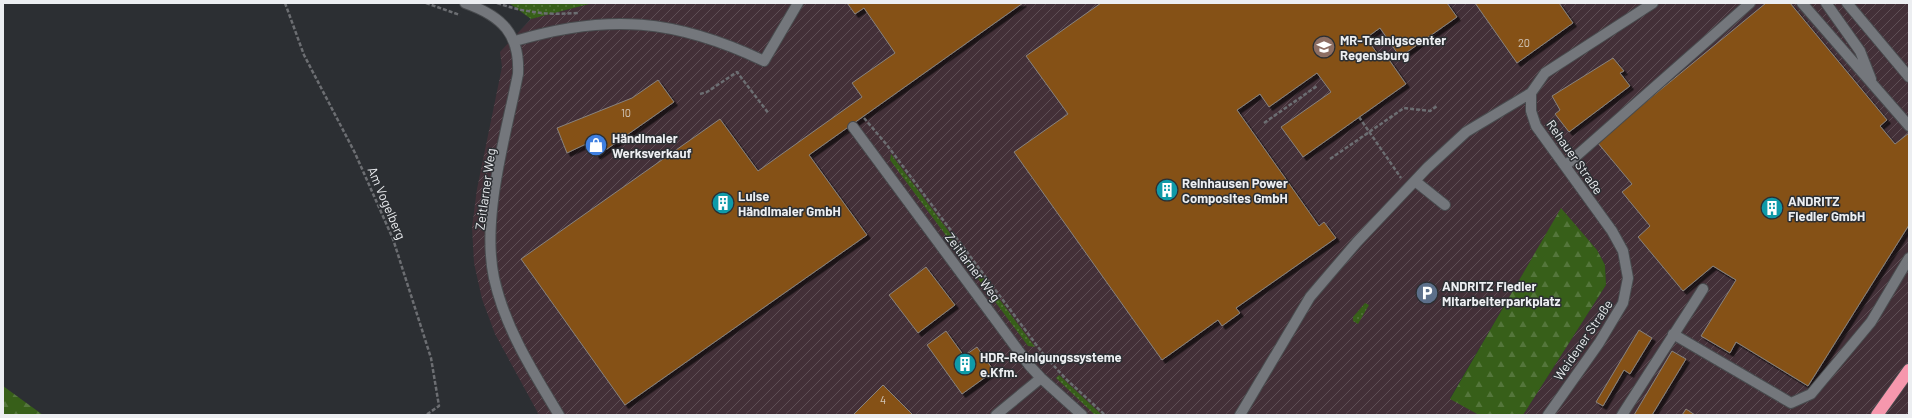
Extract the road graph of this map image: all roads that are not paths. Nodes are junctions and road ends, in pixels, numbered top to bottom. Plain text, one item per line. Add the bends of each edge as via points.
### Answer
1 (466, 3) edge
2 (798, 3) edge
3 (1653, 3) edge
4 (1750, 3) edge
5 (1802, 3) edge
6 (1826, 3) edge
7 (1847, 3) edge
8 (515, 42) junction
9 (1909, 77) edge
10 (1874, 86) junction
11 (1531, 93) junction
12 (1909, 126) edge
13 (852, 127) dead end
14 (1565, 166) junction
15 (1412, 184) junction
16 (1445, 205) dead end
17 (1612, 231) joint
18 (1909, 258) edge
19 (1703, 289) dead end
20 (1673, 334) junction
21 (1909, 370) edge
22 (1041, 378) junction
23 (559, 415) edge
24 (996, 415) edge
25 (1082, 415) edge
26 (1240, 415) edge
27 (1548, 415) edge
28 (1622, 415) edge
29 (1877, 415) edge

1 - 8 street, Zeitlarner Weg via 483,10 506,26
2 - 8 street via 764,61 703,36 663,27 631,24 581,26 547,32
3 - 11 street via 1545,73
4 - 14 street
5 - 10 street
6 - 10 street via 1860,51
7 - 9 street
8 - 23 street, Zeitlarner Weg via 519,58 518,74 493,208 491,252 494,278 513,335
10 - 12 street
11 - 14 street, Rehauer Straße via 1531,111 1536,126
11 - 15 street via 1466,132
13 - 22 street, Zeitlarner Weg
14 - 17 street, Rehauer Straße
15 - 16 street
15 - 26 street via 1310,297
17 - 27 street, Weidener Straße via 1623,251 1628,278 1624,303
18 - 20 street via 1871,322 1811,394 1791,403
19 - 20 street
20 - 28 street
21 - 29 highway
22 - 24 street
22 - 25 street, Zeitlarner Weg

